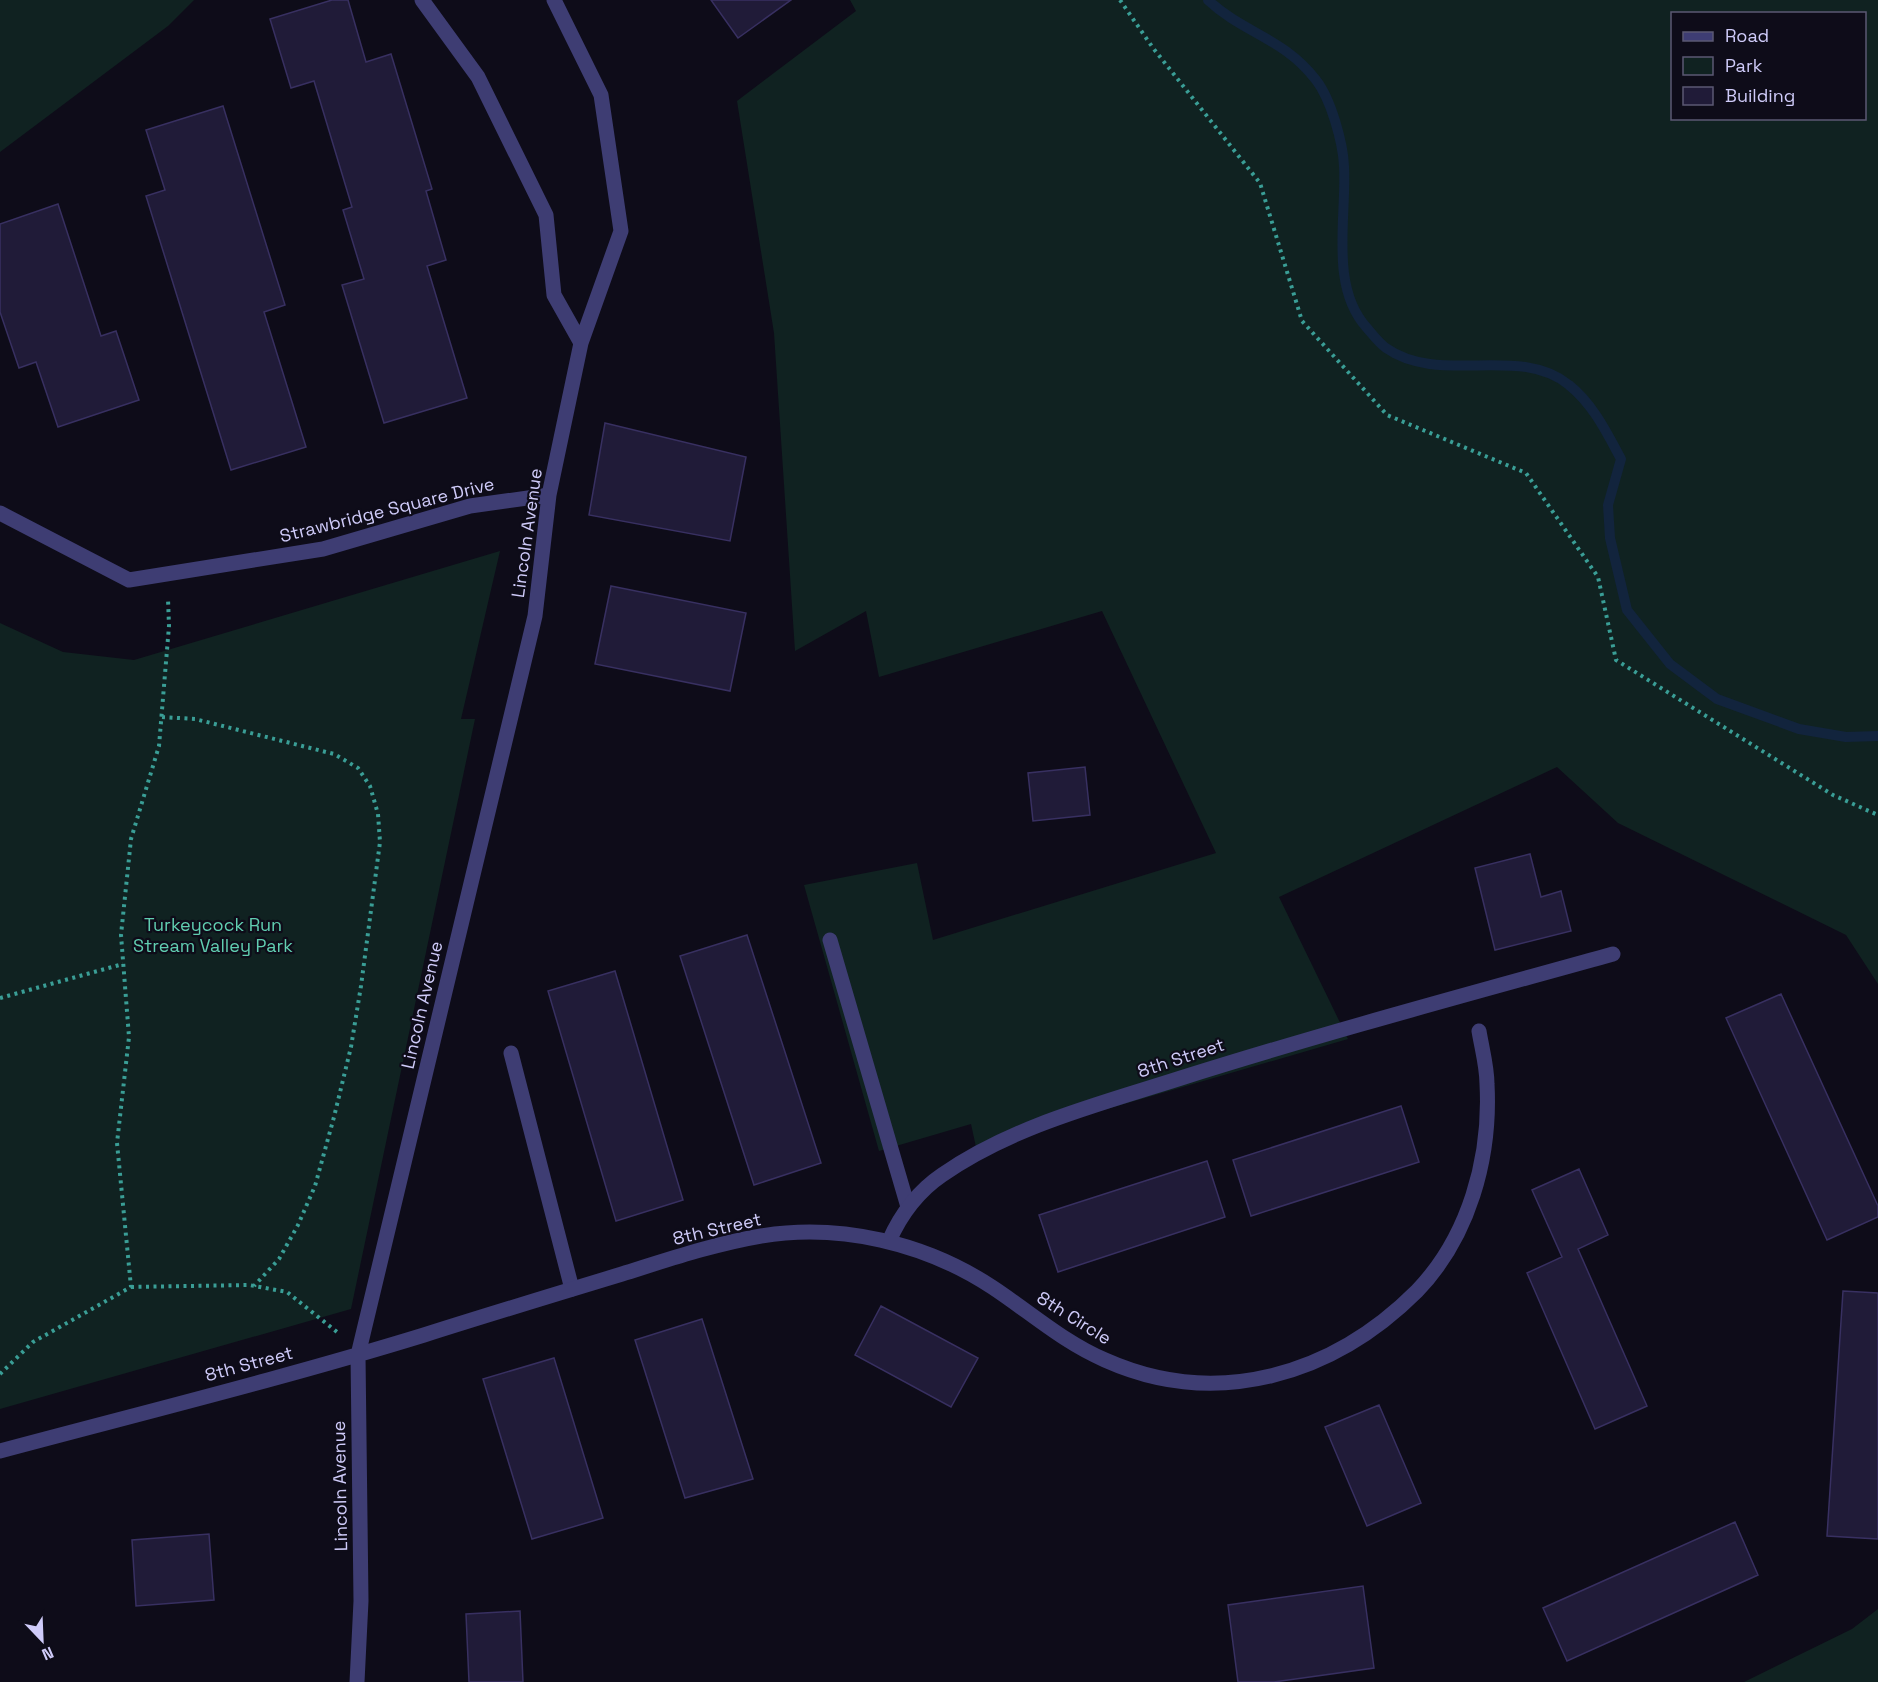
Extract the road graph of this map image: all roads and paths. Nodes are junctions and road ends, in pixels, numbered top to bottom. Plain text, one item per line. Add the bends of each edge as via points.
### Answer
1 (422, 0) edge
2 (554, 0) edge
3 (1120, 0) edge
4 (581, 343) junction
5 (549, 495) junction
6 (0, 513) edge
7 (166, 574) junction
8 (162, 717) junction
9 (1878, 815) edge
10 (830, 940) dead end
11 (1613, 954) dead end
12 (123, 964) junction
13 (0, 998) edge
14 (1479, 1031) dead end
15 (511, 1053) dead end
16 (908, 1207) junction
17 (889, 1241) junction
18 (254, 1286) junction
19 (131, 1287) junction
20 (572, 1289) junction
21 (358, 1355) junction
22 (0, 1374) edge
23 (0, 1451) edge
24 (357, 1682) edge

1 - 4 street via 478,77 546,215 554,295
2 - 4 street, Lincoln Avenue via 601,95 621,231
3 - 9 path via 1260,183 1302,321 1387,415 1526,473 1598,577 1616,660 1833,795
4 - 5 street, Lincoln Avenue
5 - 7 street, Strawbridge Square Drive via 470,506 323,549
5 - 21 street, Lincoln Avenue via 535,616
6 - 7 street, Strawbridge Square Drive via 129,580
7 - 8 path via 170,626
8 - 12 path via 159,746 131,839 121,935
8 - 18 path via 195,719 334,754 358,768 370,786 378,814 380,842 363,975 334,1117 315,1186 298,1225 279,1259
10 - 16 street
11 - 16 street, 8th Street via 1276,1048 1087,1108 990,1146 941,1175
12 - 13 path
12 - 19 path via 129,1037 117,1143
14 - 17 street, 8th Circle via 1487,1080 1487,1133 1478,1182 1455,1238 1428,1280 1390,1317 1346,1348 1300,1368 1252,1380 1200,1383 1156,1377 1105,1361 1061,1338 990,1286 939,1258
15 - 20 street
16 - 17 street, 8th Street
17 - 20 street, 8th Street via 831,1232 761,1236
18 - 19 path
18 - 21 path via 286,1292 330,1324
19 - 22 path via 33,1342
20 - 21 street, 8th Street
21 - 23 street, 8th Street
21 - 24 street, Lincoln Avenue via 361,1601

